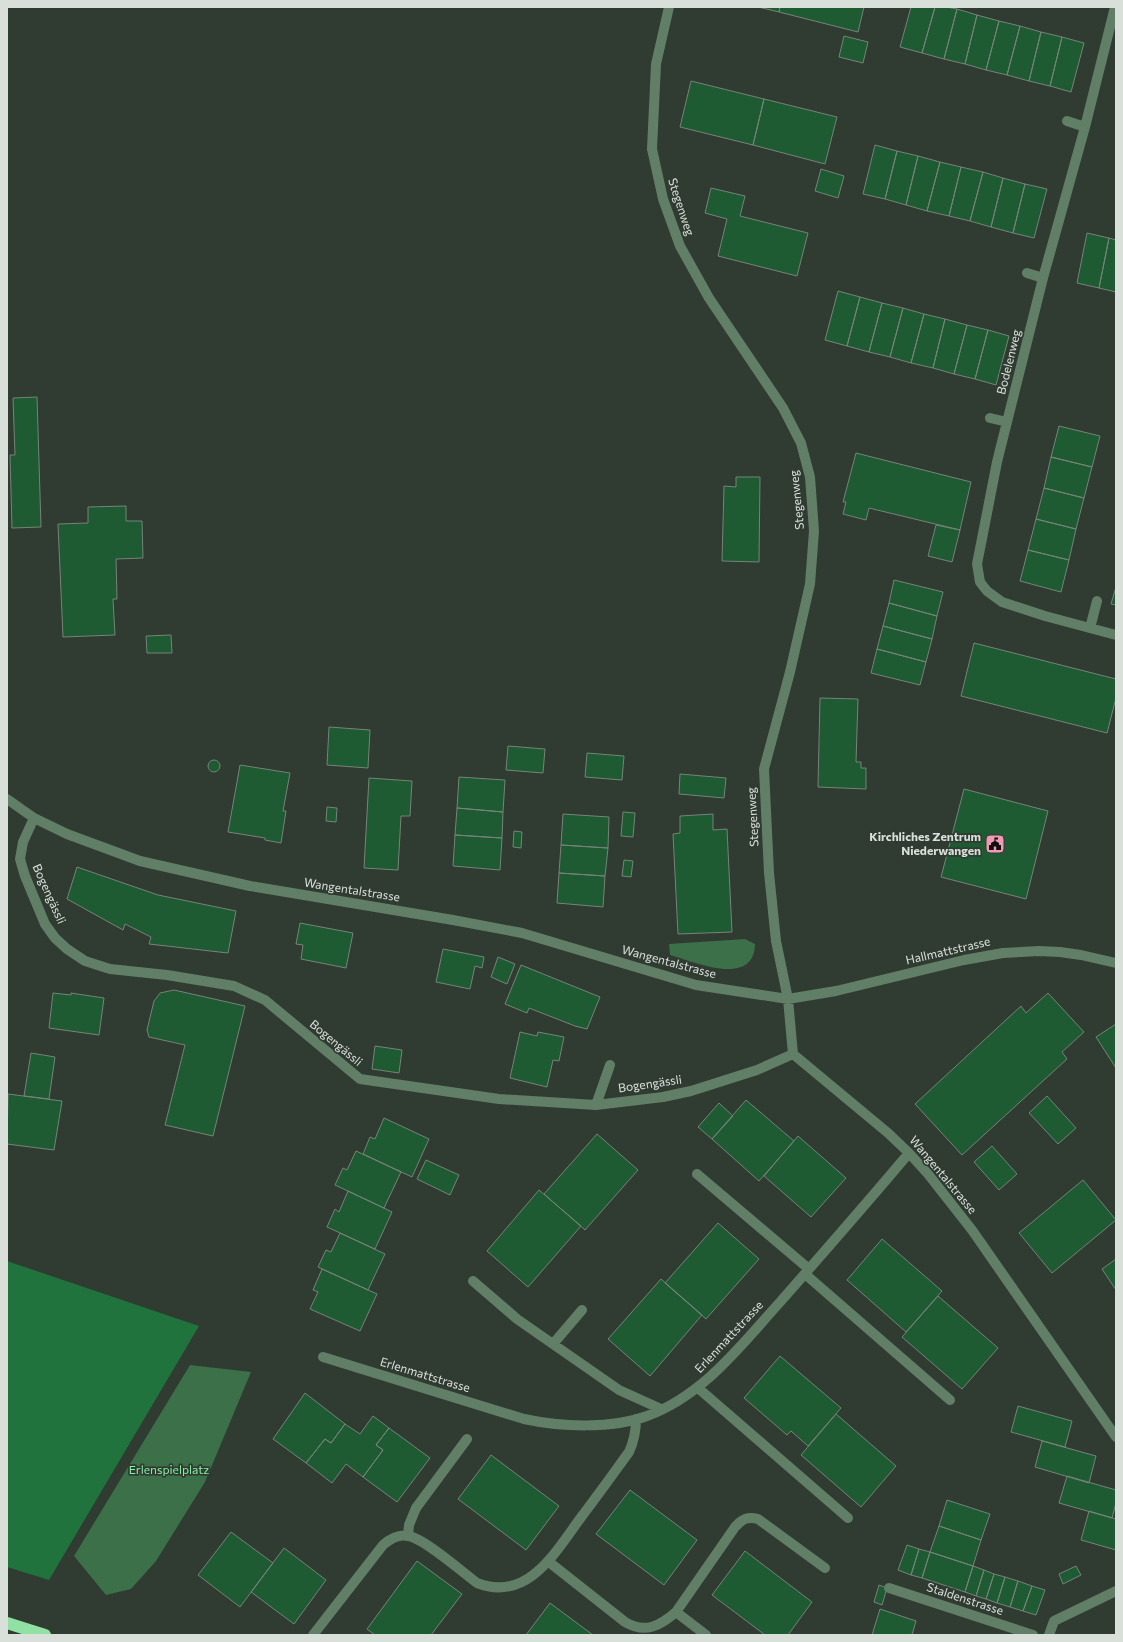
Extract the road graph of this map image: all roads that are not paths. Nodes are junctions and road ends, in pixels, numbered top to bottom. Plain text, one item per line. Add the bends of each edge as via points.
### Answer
1 (669, 7) edge
2 (1115, 7) edge
3 (1067, 121) dead end
4 (1085, 127) junction
5 (1027, 273) dead end
6 (1043, 278) junction
7 (990, 418) dead end
8 (1007, 422) junction
9 (1097, 601) dead end
10 (1090, 628) junction
11 (1116, 634) edge
12 (7, 799) edge
13 (34, 818) junction
14 (1116, 963) edge
15 (788, 999) junction
16 (793, 1054) junction
17 (610, 1065) dead end
18 (596, 1105) junction
19 (909, 1153) junction
20 (697, 1174) dead end
21 (807, 1272) junction
22 (473, 1281) dead end
23 (582, 1310) dead end
24 (553, 1344) junction
25 (323, 1357) dead end
26 (698, 1388) junction
27 (950, 1400) dead end
28 (661, 1410) junction
29 (636, 1419) junction
30 (1116, 1437) edge
31 (467, 1439) dead end
32 (848, 1518) dead end
33 (408, 1536) junction
34 (549, 1562) junction
35 (825, 1568) dead end
36 (889, 1588) dead end
37 (1116, 1591) edge
38 (676, 1612) junction
39 (7, 1623) edge
40 (639, 1632) edge
41 (45, 1635) edge
42 (313, 1635) edge
43 (706, 1635) edge
44 (1033, 1635) edge
45 (1049, 1635) edge

1 - 15 street, Stegenweg via 656,64 652,149 663,199 680,246 709,298 783,408 801,443 810,477 814,531 810,584 764,769 769,874 776,941
2 - 4 street, Bodelenweg
3 - 4 street
4 - 6 street, Bodelenweg
5 - 6 street
6 - 8 street, Bodelenweg
7 - 8 street
8 - 10 street, Bodelenweg via 977,564 980,582 1002,602
9 - 10 street
10 - 11 street, Bodelenweg
12 - 13 street, Wangentalstrasse
13 - 15 street, Wangentalstrasse via 67,834 140,861 250,886 522,933 696,985
13 - 18 street, Bogengässli via 23,842 20,859 24,876 45,924 54,938 85,961 110,969 234,986 264,1000 360,1080 499,1099
14 - 15 street, Hallmattstrasse via 1060,952 1003,953 836,991
15 - 16 street
16 - 18 street, Bogengässli via 757,1070 691,1091
16 - 19 street, Wangentalstrasse
17 - 18 street
19 - 21 street, Erlenmattstrasse
19 - 30 street, Wangentalstrasse via 972,1230
20 - 21 street
21 - 26 street, Erlenmattstrasse via 719,1369
21 - 27 street
22 - 24 street via 517,1319
23 - 24 street
24 - 28 street via 619,1390
25 - 29 street, Erlenmattstrasse via 524,1419 565,1425 588,1425
26 - 28 street, Erlenmattstrasse
26 - 32 street
28 - 29 street, Erlenmattstrasse
29 - 34 street via 634,1442 629,1452
31 - 33 street via 416,1508 409,1525
33 - 34 street via 420,1540 477,1583 487,1587 513,1585 529,1578
33 - 42 street via 399,1536 383,1545
34 - 40 street
35 - 38 street via 758,1519 744,1518
36 - 44 street, Staldenstrasse
37 - 45 street via 1054,1621
38 - 40 street via 670,1618
38 - 43 street
39 - 41 highway

